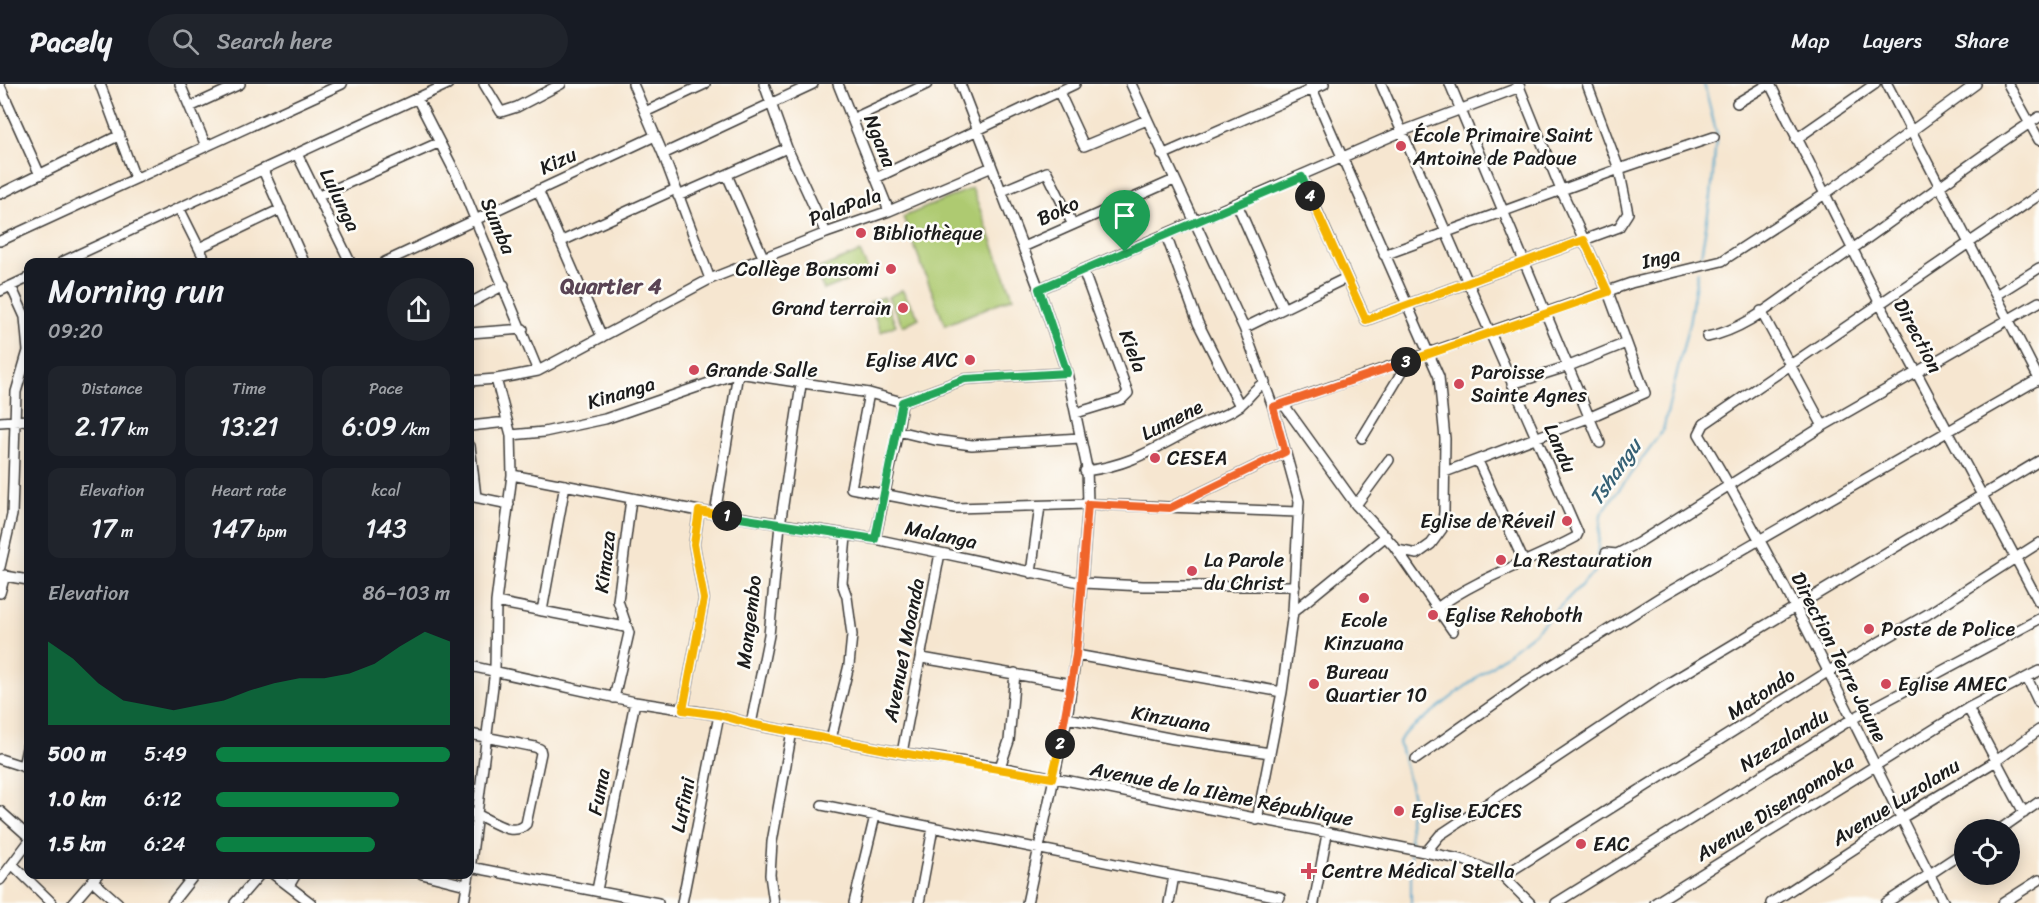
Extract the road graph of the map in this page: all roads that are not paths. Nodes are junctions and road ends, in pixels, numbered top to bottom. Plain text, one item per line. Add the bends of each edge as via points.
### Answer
1 (100, 84) edge
2 (180, 84) edge
3 (240, 84) edge
4 (315, 84) edge
5 (342, 84) edge
6 (448, 84) edge
7 (484, 84) edge
8 (561, 84) edge
9 (633, 84) edge
10 (705, 84) edge
11 (764, 84) edge
12 (813, 84) edge
13 (838, 84) edge
14 (927, 84) edge
15 (960, 84) edge
16 (1075, 84) edge
17 (1131, 84) edge
18 (1324, 84) edge
19 (1381, 84) edge
20 (1450, 84) edge
21 (1587, 84) edge
22 (1769, 84) edge
23 (1875, 84) edge
24 (1887, 84) edge
25 (1976, 84) edge
26 (2008, 84) edge
27 (0, 86) edge
28 (1311, 86) edge
29 (1519, 86) edge
30 (1059, 92) junction
31 (319, 94) junction
32 (417, 98) junction
33 (771, 101) junction
34 (1737, 103) dead end
35 (190, 107) junction
36 (1462, 109) junction
37 (645, 112) junction
38 (2039, 117) edge
39 (852, 119) junction
40 (1147, 120) junction
41 (2030, 123) junction
42 (979, 128) junction
43 (1913, 130) junction
44 (1403, 131) junction
45 (120, 135) junction
46 (655, 136) junction
47 (1714, 137) dead end
48 (1796, 139) junction
49 (2039, 140) edge
50 (438, 143) junction
51 (206, 146) junction
52 (787, 148) junction
53 (297, 154) junction
54 (663, 154) junction
55 (1162, 155) junction
56 (1342, 159) junction
57 (993, 167) junction
58 (1618, 169) junction
59 (263, 170) junction
60 (727, 175) junction
61 (40, 176) junction
62 (1302, 177) junction
63 (135, 178) junction
64 (876, 178) junction
65 (1174, 180) junction
66 (1941, 188) junction
67 (537, 190) junction
68 (1561, 190) junction
69 (1002, 191) junction
70 (677, 192) junction
71 (0, 194) edge
72 (1825, 194) junction
73 (2039, 195) edge
74 (319, 196) junction
75 (1237, 204) junction
76 (281, 209) junction
77 (180, 210) junction
78 (889, 211) junction
79 (1504, 212) junction
80 (476, 218) junction
81 (1196, 222) junction
82 (1072, 223) junction
83 (826, 233) junction
84 (1446, 233) junction
85 (1166, 235) junction
86 (1584, 240) junction
87 (0, 241) edge
88 (560, 242) junction
89 (1969, 243) junction
90 (1023, 247) junction
91 (198, 248) junction
92 (1853, 250) junction
93 (1384, 255) junction
94 (79, 258) edge
95 (204, 258) edge
96 (302, 258) edge
97 (348, 258) edge
98 (393, 258) edge
99 (764, 259) junction
100 (1525, 260) junction
101 (2039, 268) edge
102 (1083, 270) junction
103 (1346, 278) junction
104 (710, 279) junction
105 (24, 280) edge
106 (1468, 282) junction
107 (504, 285) junction
108 (11, 286) junction
109 (1039, 289) junction
110 (0, 291) edge
111 (1608, 292) junction
112 (1996, 295) junction
113 (474, 301) edge
114 (2039, 302) edge
115 (1406, 303) junction
116 (1880, 304) junction
117 (1283, 308) junction
118 (1761, 311) junction
119 (1547, 314) junction
120 (24, 315) edge
121 (2009, 320) junction
122 (1244, 328) junction
123 (523, 329) junction
124 (1491, 332) junction
125 (474, 333) edge
126 (1707, 336) dead end
127 (602, 337) junction
128 (1626, 343) junction
129 (1429, 354) junction
130 (1408, 362) junction
131 (1790, 365) junction
132 (1569, 366) junction
133 (24, 370) edge
134 (538, 371) junction
135 (738, 373) junction
136 (1067, 373) junction
137 (1917, 373) junction
138 (2039, 379) edge
139 (496, 380) junction
140 (474, 381) edge
141 (1265, 382) junction
142 (1512, 384) junction
143 (801, 385) junction
144 (868, 393) junction
145 (902, 402) junction
146 (1284, 405) junction
147 (1240, 406) junction
148 (1273, 407) junction
149 (1076, 413) junction
150 (1588, 418) junction
151 (15, 420) junction
152 (24, 420) edge
153 (0, 422) edge
154 (507, 422) junction
155 (474, 426) edge
156 (1823, 426) junction
157 (1948, 430) junction
158 (898, 431) junction
159 (511, 435) junction
160 (1080, 438) junction
161 (1362, 438) dead end
162 (1535, 438) junction
163 (1600, 443) dead end
164 (1285, 452) junction
165 (1389, 460) dead end
166 (1478, 461) junction
167 (2039, 461) edge
168 (1085, 471) junction
169 (1445, 472) junction
170 (512, 475) junction
171 (565, 485) junction
172 (1730, 485) junction
173 (884, 495) junction
174 (1982, 495) junction
175 (474, 497) edge
176 (631, 499) junction
177 (509, 504) junction
178 (1088, 504) junction
179 (1356, 505) junction
180 (1040, 506) junction
181 (1170, 508) junction
182 (699, 511) junction
183 (1298, 512) junction
184 (715, 514) junction
185 (780, 525) junction
186 (846, 536) junction
187 (1386, 536) junction
188 (875, 539) junction
189 (1759, 540) junction
190 (2039, 543) edge
191 (1397, 550) junction
192 (940, 553) junction
193 (1606, 553) dead end
194 (2016, 558) junction
195 (1524, 562) junction
196 (2, 572) edge
197 (1031, 573) junction
198 (24, 579) edge
199 (1083, 583) junction
200 (1295, 586) junction
201 (0, 593) edge
202 (496, 602) junction
203 (2039, 602) edge
204 (1437, 608) junction
205 (1795, 608) junction
206 (542, 611) junction
207 (1293, 612) junction
208 (2039, 619) edge
209 (625, 627) junction
210 (1453, 631) dead end
211 (1076, 655) junction
212 (922, 658) junction
213 (474, 667) edge
214 (495, 670) junction
215 (1829, 671) junction
216 (2039, 671) edge
217 (1015, 673) junction
218 (2027, 678) junction
219 (1071, 684) junction
220 (1282, 692) junction
221 (614, 698) junction
222 (635, 702) junction
223 (2039, 703) edge
224 (1968, 708) junction
225 (683, 710) junction
226 (719, 715) junction
227 (1066, 718) junction
228 (1852, 719) junction
229 (751, 724) junction
230 (2039, 730) edge
231 (792, 731) junction
232 (474, 735) edge
233 (487, 737) junction
234 (831, 739) junction
235 (902, 753) junction
236 (1270, 753) junction
237 (0, 759) edge
238 (1416, 759) dead end
239 (1996, 761) junction
240 (24, 766) edge
241 (1000, 767) junction
242 (1874, 768) junction
243 (1052, 778) junction
244 (2039, 802) edge
245 (822, 805) dead end
246 (474, 808) edge
247 (0, 811) edge
248 (2024, 813) junction
249 (474, 814) edge
250 (875, 816) junction
251 (1900, 819) junction
252 (2015, 819) edge
253 (1257, 820) junction
254 (933, 828) junction
255 (24, 832) edge
256 (1326, 834) junction
257 (24, 849) edge
258 (1040, 850) junction
259 (1426, 852) junction
260 (1954, 858) edge
261 (13, 866) junction
262 (474, 869) edge
263 (1929, 875) junction
264 (24, 876) edge
265 (1174, 876) junction
266 (1503, 876) junction
267 (27, 879) edge
268 (94, 879) edge
269 (96, 879) edge
270 (191, 879) edge
271 (256, 879) edge
272 (280, 879) edge
273 (293, 879) edge
274 (442, 879) edge
275 (468, 879) edge
276 (0, 880) edge
277 (2039, 880) edge
278 (466, 885) junction
279 (289, 886) junction
280 (597, 890) junction
281 (1280, 897) dead end
282 (297, 899) edge
283 (52, 903) edge
284 (73, 903) edge
285 (118, 903) edge
286 (172, 903) edge
287 (235, 903) edge
288 (311, 903) edge
289 (464, 903) edge
290 (658, 903) edge
291 (682, 903) edge
292 (774, 903) edge
293 (854, 903) edge
294 (919, 903) edge
295 (1027, 903) edge
296 (1169, 903) edge
297 (1314, 903) edge
298 (1530, 903) edge
299 (1556, 903) edge
300 (1655, 903) edge
301 (1771, 903) edge
302 (1886, 903) edge
303 (1944, 903) edge
304 (2003, 903) edge

1 - 45 street
2 - 35 street
3 - 35 street
4 - 31 street
5 - 31 street
6 - 32 street
7 - 8 street via 501,112
9 - 37 street
10 - 37 street
11 - 33 street
12 - 33 street
13 - 39 street, Ngana
14 - 39 street
15 - 42 street
16 - 30 street
17 - 40 street
18 - 28 street
19 - 44 street, Landu
20 - 36 street, Landu
21 - 58 street
22 - 34 street
22 - 48 street, Direction
23 - 48 street
24 - 43 street
25 - 43 street, Inga
26 - 41 street
27 - 61 street
28 - 55 street
28 - 56 street
29 - 36 street
29 - 68 street
30 - 40 street via 1084,146
30 - 42 street
31 - 51 street
32 - 50 street, Sumba
32 - 53 street
33 - 52 street
33 - 54 street
35 - 51 street
36 - 44 street
36 - 79 street, Landu
37 - 46 street
38 - 41 street
39 - 64 street, Ngana
40 - 55 street
41 - 49 street
41 - 66 street
42 - 57 street
42 - 64 street
43 - 66 street
43 - 72 street, Inga
44 - 56 street
44 - 84 street, Landu
45 - 61 street
45 - 63 street
46 - 54 street
46 - 67 street, Kizu
47 - 58 street
48 - 72 street, Direction
50 - 74 street
50 - 80 street, Sumba
51 - 63 street
52 - 60 street
52 - 83 street
53 - 59 street
53 - 74 street, Lulunga
54 - 70 street
55 - 65 street
56 - 62 street
56 - 93 street
57 - 69 street
57 - 78 street, PalaPala
58 - 68 street
58 - 86 street via 1628,213 1625,220 1619,227
59 - 76 street
59 - 77 street
60 - 70 street
60 - 99 street
61 - 71 street
62 - 75 street
62 - 103 street
63 - 87 street
64 - 78 street, Ngana
65 - 81 street
65 - 82 street, Boko
66 - 89 street
66 - 92 street
67 - 80 street, Kizu
67 - 88 street
68 - 79 street
68 - 86 street
69 - 82 street via 1047,172
69 - 90 street
70 - 88 street
70 - 104 street
72 - 92 street, Direction
72 - 111 street, Inga via 1722,261
73 - 89 street
74 - 97 street, Lulunga
75 - 81 street
75 - 117 street
76 - 91 street
76 - 96 street
77 - 91 street
77 - 94 street
78 - 83 street, PalaPala
79 - 84 street
79 - 100 street, Landu
80 - 98 street, Kizu
80 - 107 street, Sumba
81 - 85 street
81 - 122 street
82 - 90 street, Boko
83 - 99 street, PalaPala
84 - 93 street
84 - 106 street, Landu
85 - 102 street
85 - 147 street via 1198,322
86 - 100 street
86 - 111 street
88 - 127 street
89 - 112 street
89 - 116 street
90 - 109 street
91 - 95 street
92 - 116 street, Direction
92 - 118 street
93 - 115 street
99 - 104 street, PalaPala
100 - 106 street
100 - 119 street, Landu
101 - 112 street
102 - 109 street
102 - 149 street, Kiela via 1128,393 1122,399
103 - 115 street via 1366,320
103 - 117 street
104 - 127 street
105 - 108 street
106 - 115 street
106 - 124 street, Landu
107 - 113 street
107 - 123 street, Sumba
108 - 110 street
108 - 120 street
109 - 136 street
111 - 119 street, Inga
111 - 128 street
112 - 121 street
114 - 121 street
115 - 129 street
116 - 131 street
116 - 137 street, Direction
117 - 122 street
118 - 126 street via 1734,328
118 - 131 street
119 - 124 street, Inga
119 - 132 street, Landu
121 - 137 street
121 - 138 street
122 - 141 street
123 - 125 street
123 - 134 street, Sumba
124 - 129 street, Inga
124 - 142 street, Landu
127 - 134 street
128 - 132 street
128 - 150 street via 1645,393
129 - 130 street, Inga
129 - 169 street via 1439,377
130 - 146 street, Inga
130 - 161 street
131 - 156 street
131 - 172 street, Direction Terre Jaune via 1700,429 1699,434
132 - 142 street
132 - 150 street, Landu
133 - 151 street via 16,392
134 - 139 street
135 - 143 street, Kinanga
135 - 159 street, Kinanga via 605,419
135 - 184 street
136 - 145 street via 965,379
136 - 149 street
137 - 156 street
137 - 157 street, Direction
138 - 157 street
139 - 140 street
139 - 154 street
141 - 147 street, Lumene
141 - 148 street
142 - 162 street, Landu
143 - 144 street, Kinanga
143 - 185 street
144 - 145 street, Kinanga
144 - 173 street, Malanga via 851,488
145 - 158 street
146 - 148 street, Inga
146 - 179 street
147 - 168 street, Lumene via 1154,452 1104,469
148 - 164 street
149 - 160 street
150 - 162 street
150 - 163 street, Landu
151 - 152 street
151 - 153 street
151 - 196 street via 12,515
154 - 155 street
154 - 159 street
156 - 172 street
157 - 174 street, Direction
157 - 189 street
158 - 160 street via 972,445
158 - 173 street
159 - 170 street
160 - 168 street
162 - 166 street
162 - 195 street, Landu via 1577,530 1576,537
164 - 181 street
164 - 183 street via 1299,501
165 - 179 street
166 - 169 street
166 - 195 street
167 - 174 street
168 - 178 street
169 - 191 street via 1442,529 1417,554
170 - 171 street, Malanga
170 - 177 street
171 - 176 street, Malanga
171 - 206 street
172 - 189 street, Direction Terre Jaune
172 - 193 street via 1638,543 1617,554
173 - 180 street, Malanga via 955,508
173 - 188 street
174 - 194 street, Direction
174 - 205 street
175 - 177 street
176 - 182 street, Malanga
176 - 209 street, Kimaza via 618,602
177 - 202 street
178 - 180 street, Malanga
178 - 181 street, Malanga
178 - 199 street
179 - 187 street
180 - 197 street
181 - 183 street, Malanga
182 - 184 street, Malanga
182 - 225 street via 694,544 704,599
183 - 200 street
184 - 185 street, Malanga
185 - 186 street, Malanga
185 - 229 street, Mangembo via 768,635
186 - 188 street, Malanga
186 - 234 street via 842,583 852,635
187 - 191 street
187 - 207 street
188 - 192 street, Malanga
189 - 205 street, Direction Terre Jaune
189 - 238 street via 1525,682
190 - 194 street, Matondo
191 - 204 street
192 - 197 street, Malanga
192 - 212 street, Avenue1 Moanda
194 - 203 street, Direction
194 - 215 street, Matondo
195 - 204 street
196 - 198 street
196 - 201 street
197 - 199 street, Malanga
199 - 200 street, Malanga
199 - 211 street
200 - 207 street
202 - 206 street
202 - 214 street
204 - 210 street
205 - 215 street, Direction Terre Jaune
205 - 259 street via 1664,686 1530,773 1440,834
206 - 209 street
207 - 220 street
208 - 228 street, Nzezalandu
209 - 221 street, Kimaza via 629,633
211 - 219 street
211 - 220 street
212 - 217 street
212 - 235 street, Avenue1 Moanda
213 - 214 street, Avenue de la IIème République
214 - 221 street, Avenue de la IIème République
214 - 233 street
215 - 228 street, Direction Terre Jaune
215 - 266 street, Matondo
216 - 218 street, Avenue Disengomoka
217 - 219 street
217 - 241 street via 1009,741
218 - 223 street
218 - 224 street, Avenue Disengomoka
219 - 227 street
220 - 236 street
221 - 222 street, Avenue de la IIème République
222 - 225 street, Avenue de la IIème République
222 - 280 street, Fuma
224 - 239 street
224 - 242 street, Avenue Disengomoka
225 - 226 street, Avenue de la IIème République
226 - 229 street, Avenue de la IIème République
226 - 291 street, Lufimi
227 - 236 street, Kinzuana
227 - 243 street
228 - 242 street, Direction Terre Jaune
228 - 299 street, Nzezalandu
229 - 231 street, Avenue de la IIème République
230 - 239 street, Avenue Luzolanu
231 - 234 street, Avenue de la IIème République
231 - 292 street via 772,842 770,875
232 - 233 street
233 - 246 street
233 - 249 street via 540,749 526,824 518,830
234 - 235 street, Avenue de la IIème République
235 - 241 street, Avenue de la IIème République
236 - 253 street
237 - 240 street
239 - 248 street
239 - 251 street, Avenue Luzolanu
241 - 243 street, Avenue de la IIème République
242 - 251 street, Direction Terre Jaune
242 - 300 street, Avenue Disengomoka
243 - 253 street, Avenue de la IIème République
243 - 258 street
244 - 248 street
245 - 250 street
247 - 255 street
248 - 252 street
250 - 254 street
250 - 293 street
251 - 263 street, Direction Terre Jaune
251 - 301 street, Avenue Luzolanu
253 - 256 street, Avenue de la IIème République
254 - 258 street
254 - 294 street
256 - 259 street, Avenue de la IIème République
256 - 297 street
257 - 261 street
258 - 265 street
258 - 295 street
259 - 266 street, Avenue de la IIème République via 1464,860
260 - 263 street
261 - 264 street
261 - 276 street
262 - 280 street
263 - 302 street
263 - 303 street, Direction Terre Jaune
265 - 281 street
265 - 296 street
266 - 298 street, Avenue de la IIème République
267 - 283 street
268 - 284 street
269 - 285 street
270 - 286 street
271 - 287 street
272 - 279 street
273 - 279 street
274 - 278 street
275 - 278 street
277 - 304 street
278 - 289 street
279 - 282 street
280 - 290 street
282 - 288 street

